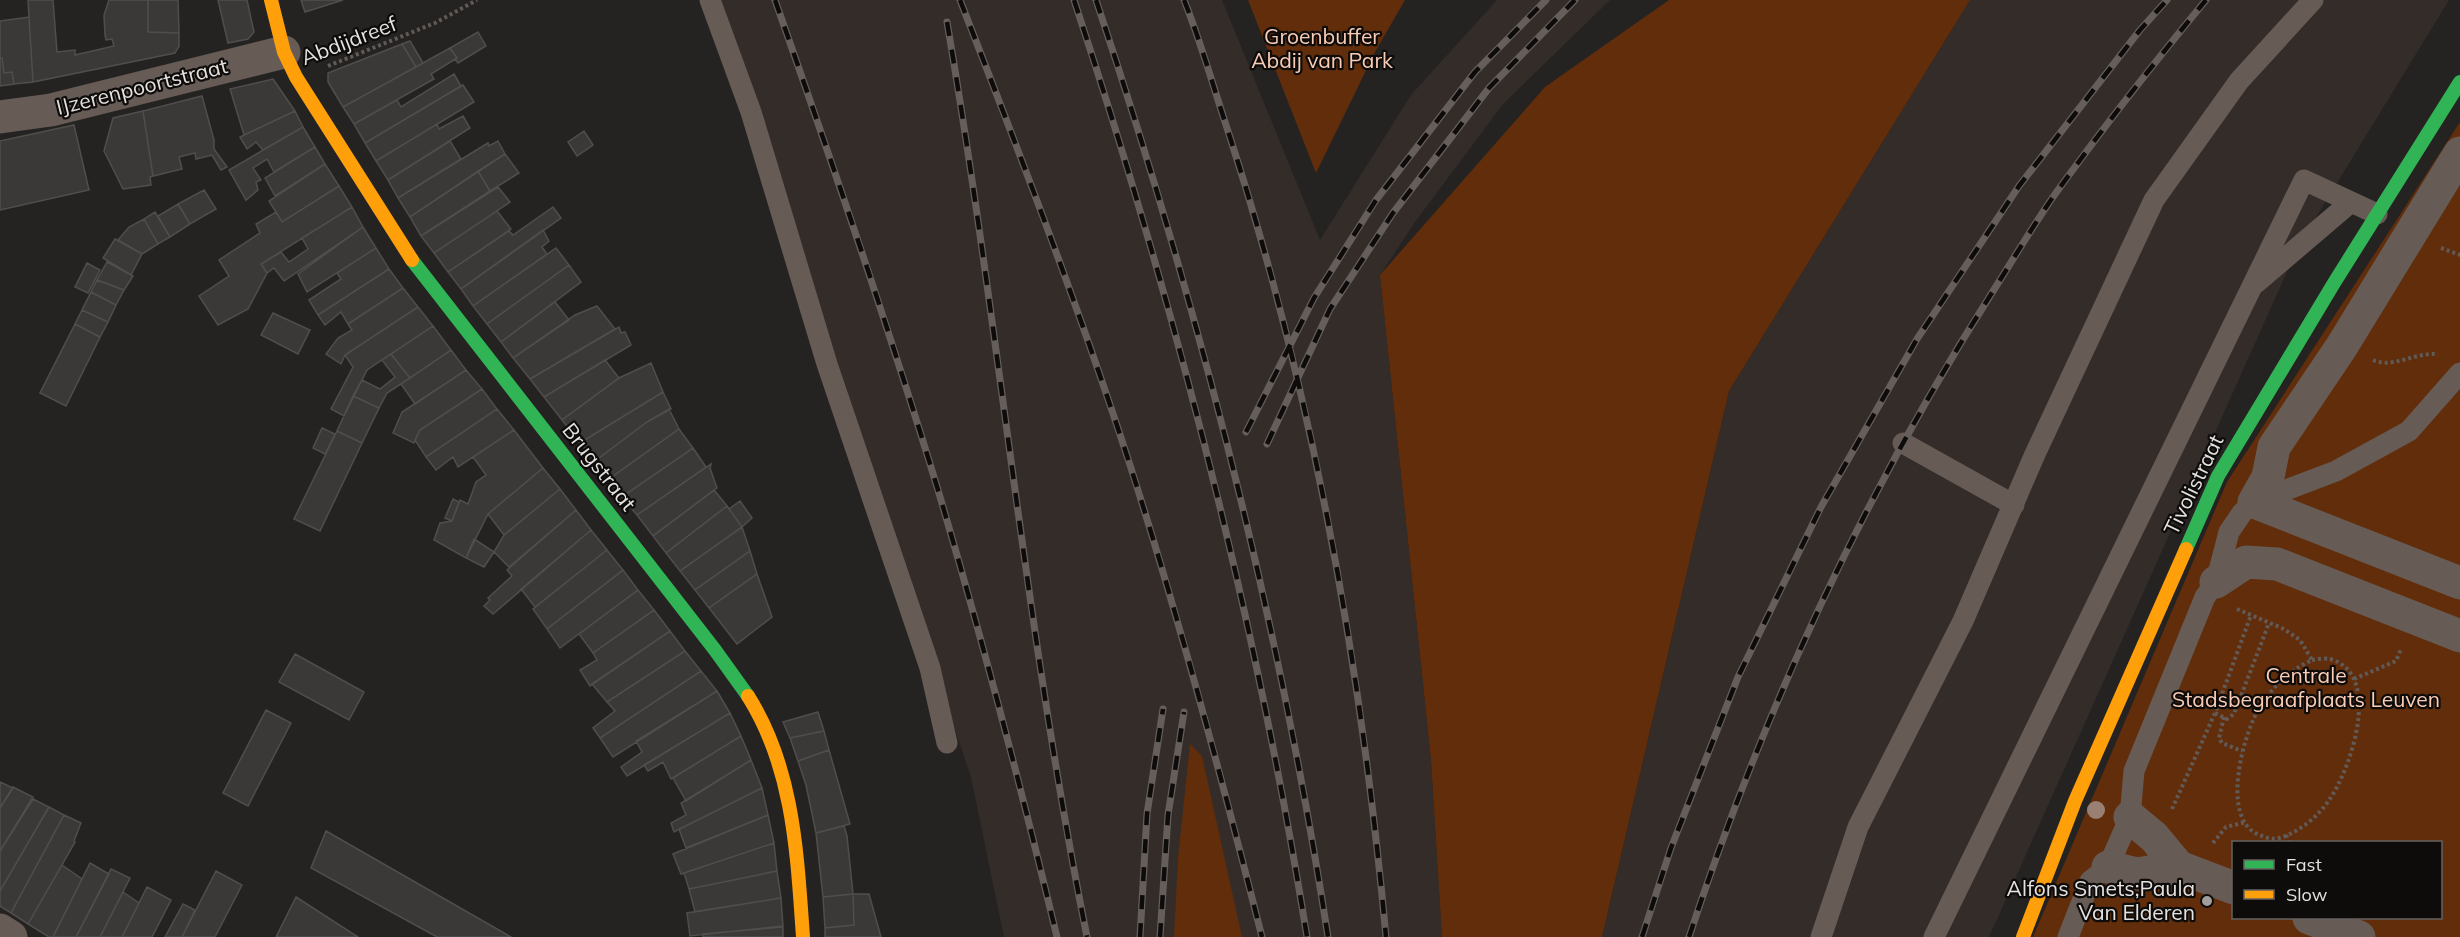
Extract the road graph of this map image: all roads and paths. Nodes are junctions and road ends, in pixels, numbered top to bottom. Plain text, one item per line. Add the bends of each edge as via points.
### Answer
1 (271, 0) edge
2 (477, 0) edge
3 (710, 0) edge
4 (2313, 0) edge
5 (290, 64) junction
6 (2460, 82) edge
7 (0, 117) edge
8 (2460, 153) edge
9 (2351, 202) junction
10 (2377, 214) junction
11 (2249, 289) junction
12 (2342, 346) junction
13 (2443, 355) dead end
14 (2460, 373) edge
15 (1903, 443) dead end
16 (2254, 502) junction
17 (2014, 505) junction
18 (2460, 584) edge
19 (2211, 589) junction
20 (2251, 615) junction
21 (2415, 618) junction
22 (2269, 623) junction
23 (2460, 636) edge
24 (2312, 660) junction
25 (2354, 679) junction
26 (2216, 713) junction
27 (2224, 717) junction
28 (947, 743) dead end
29 (2242, 751) junction
30 (2142, 827) junction
31 (2286, 835) junction
32 (2288, 841) edge
33 (2108, 867) junction
34 (2179, 867) junction
35 (2232, 887) edge
36 (2312, 919) edge
37 (0, 930) edge
38 (11, 937) edge
39 (803, 937) edge
40 (1821, 937) edge
41 (1934, 937) edge
42 (2023, 937) edge
43 (2068, 937) edge
44 (2359, 937) edge

1 - 5 street, Brugstraat
2 - 5 path, Abdijdreef via 435,23
3 - 28 lane via 751,112 826,364 930,668
4 - 17 lane via 2239,81 2154,200
5 - 7 street, IJzerenpoortstraat
5 - 39 street, Brugstraat via 402,248 708,640 755,707 783,771 792,805
6 - 10 street, Tivolistraat
8 - 12 street
9 - 10 lane
9 - 11 lane
9 - 11 lane via 2304,180
10 - 42 street, Tivolistraat via 2218,476 2075,801
11 - 41 lane
12 - 13 path via 2378,362 2393,363 2428,353
12 - 16 street via 2274,447 2268,477
14 - 16 lane via 2409,430 2336,471
15 - 17 lane
16 - 18 street
16 - 19 lane via 2229,532
17 - 40 lane via 1963,621 1857,827
19 - 20 path
19 - 21 street via 2246,562 2277,564
19 - 30 lane via 2134,771
20 - 22 path
20 - 26 path
21 - 23 street
21 - 25 path via 2396,661
22 - 24 path via 2300,640
22 - 27 path via 2234,714
24 - 25 path via 2330,659
24 - 29 path via 2288,674 2267,696
25 - 31 path via 2360,713 2348,764 2329,801 2304,825
26 - 27 path
26 - 30 path via 2166,822
27 - 29 path via 2219,738
29 - 31 path via 2237,798 2243,816 2252,831 2260,835
30 - 33 lane
30 - 34 street
31 - 32 path
33 - 34 street via 2137,874
33 - 43 lane via 2090,881
34 - 35 street
36 - 44 street
37 - 38 street

